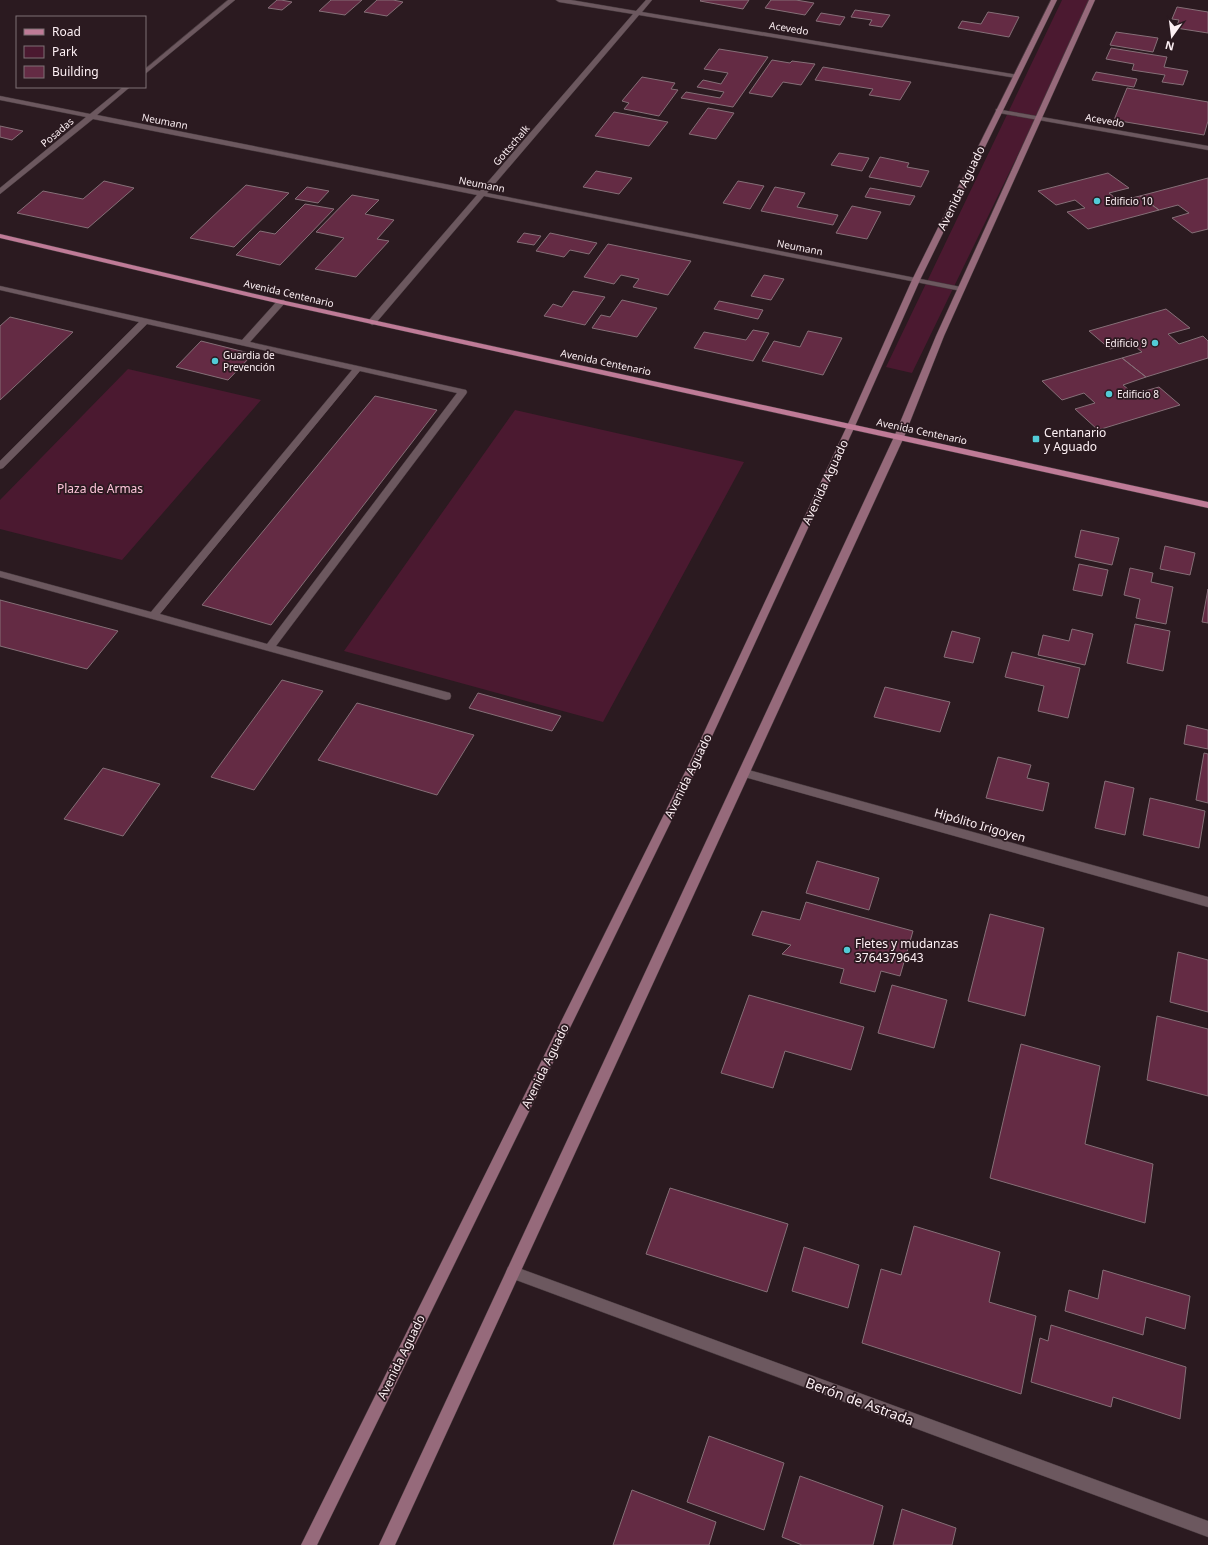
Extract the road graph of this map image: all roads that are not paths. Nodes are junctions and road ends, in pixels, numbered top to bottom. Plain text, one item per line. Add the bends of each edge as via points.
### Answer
1 (232, 0) edge
2 (559, 0) edge
3 (649, 0) edge
4 (1054, 0) edge
5 (1092, 0) edge
6 (638, 13) junction
7 (146, 71) edge
8 (1016, 76) junction
9 (126, 88) edge
10 (0, 98) edge
11 (999, 112) junction
12 (91, 116) junction
13 (1039, 118) junction
14 (1208, 148) edge
15 (0, 192) edge
16 (482, 194) junction
17 (0, 236) edge
18 (916, 280) junction
19 (0, 288) edge
20 (961, 289) junction
21 (281, 302) junction
22 (146, 320) junction
23 (372, 322) junction
24 (244, 343) junction
25 (358, 368) junction
26 (851, 426) junction
27 (898, 437) junction
28 (0, 466) edge
29 (1208, 505) edge
30 (0, 574) edge
31 (153, 616) junction
32 (269, 648) junction
33 (446, 696) dead end
34 (745, 773) junction
35 (1208, 902) edge
36 (513, 1272) junction
37 (1208, 1529) edge
38 (309, 1545) edge
39 (387, 1545) edge

1 - 7 street
2 - 6 street, Acevedo
3 - 6 street, Gottschalk
4 - 8 main road, Avenida Aguado
5 - 13 main road
6 - 8 street, Acevedo
6 - 16 street, Gottschalk
8 - 11 main road, Avenida Aguado
9 - 12 street, Posadas
10 - 12 street, Neumann
11 - 13 street, Acevedo
11 - 18 main road, Avenida Aguado
12 - 15 street, Posadas
12 - 16 street, Neumann
13 - 14 street, Acevedo
13 - 20 main road
16 - 18 street, Neumann
16 - 23 street, Gottschalk
17 - 21 main road, Avenida Centenario
18 - 20 street, Neumann
18 - 26 main road, Avenida Aguado
19 - 22 street
20 - 27 main road
21 - 23 main road, Avenida Centenario
21 - 24 street
22 - 24 street
22 - 28 street
23 - 26 main road, Avenida Centenario
24 - 25 street
25 - 31 street
25 - 32 street via 463,392
26 - 27 main road, Avenida Centenario
26 - 38 main road, Avenida Aguado via 697,758
27 - 29 main road, Avenida Centenario
27 - 34 main road
30 - 31 street
31 - 32 street
32 - 33 street
34 - 35 street, Hipólito Irigoyen
34 - 36 main road
36 - 37 street, Berón de Astrada
36 - 39 main road

